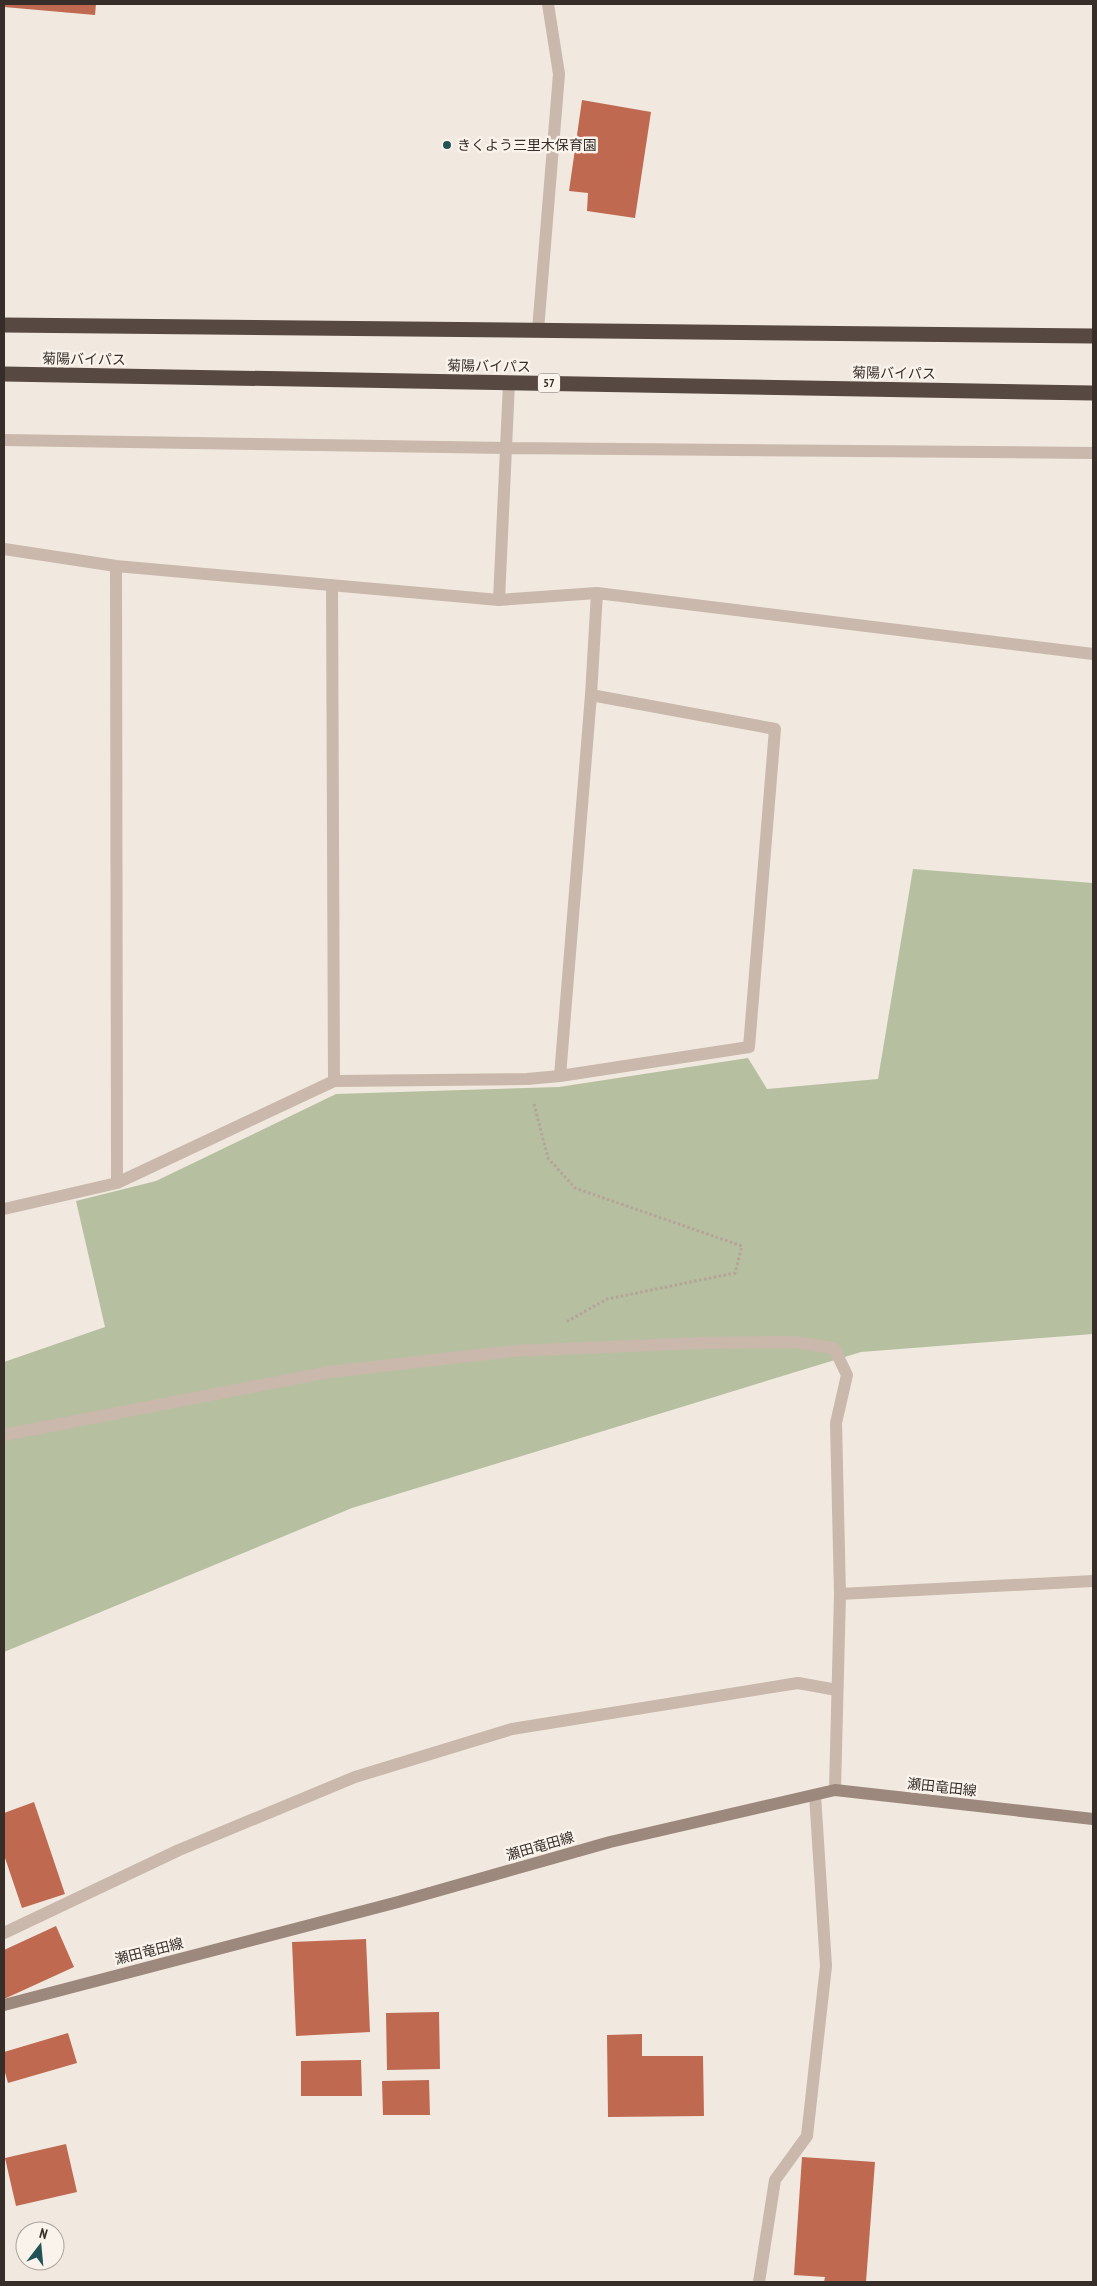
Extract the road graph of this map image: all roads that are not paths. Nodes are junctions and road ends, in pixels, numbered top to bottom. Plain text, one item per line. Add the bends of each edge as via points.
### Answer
1 (548, 4) edge
2 (4, 325) edge
3 (538, 330) junction
4 (1093, 336) edge
5 (4, 374) edge
6 (509, 383) junction
7 (1093, 393) edge
8 (4, 440) edge
9 (506, 448) junction
10 (1093, 453) edge
11 (4, 549) edge
12 (116, 566) junction
13 (332, 585) junction
14 (598, 593) junction
15 (499, 600) junction
16 (1093, 654) edge
17 (591, 695) junction
18 (560, 1076) junction
19 (334, 1081) junction
20 (117, 1183) junction
21 (4, 1209) edge
22 (4, 1435) edge
23 (1093, 1581) edge
24 (840, 1594) junction
25 (837, 1690) junction
26 (835, 1790) junction
27 (815, 1796) junction
28 (1093, 1819) edge
29 (4, 1932) edge
30 (4, 2005) edge
31 (759, 2282) edge

1 - 3 street via 559,74
2 - 3 highway
3 - 4 highway
5 - 6 highway, 菊陽バイパス / 57
6 - 7 highway, 菊陽バイパス / 57
6 - 9 street
8 - 9 street
9 - 10 street
9 - 15 street
11 - 12 street
12 - 13 street
12 - 20 street
13 - 15 street
13 - 19 street
14 - 15 street
14 - 16 street
14 - 17 street
17 - 18 street
17 - 18 street via 775,729 750,1047
18 - 19 street
19 - 20 street
20 - 21 street
22 - 24 street via 329,1372 514,1351 794,1342 834,1348 847,1375 836,1423
23 - 24 street
24 - 25 street
25 - 26 street
25 - 29 street via 798,1682 512,1729 355,1777 179,1850
26 - 27 main road, 瀬田竜田線
26 - 28 main road, 瀬田竜田線
27 - 30 main road, 瀬田竜田線 via 610,1842 398,1902
27 - 31 street via 826,1966 807,2136 775,2180

